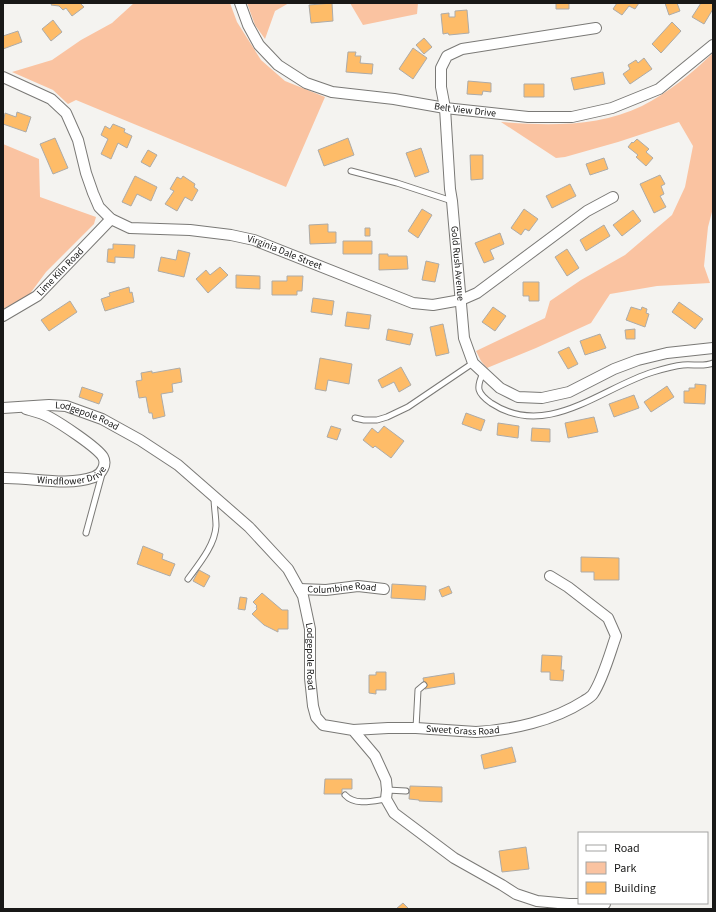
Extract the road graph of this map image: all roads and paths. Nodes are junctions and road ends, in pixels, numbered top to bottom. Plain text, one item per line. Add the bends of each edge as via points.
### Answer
1 (240, 3) edge
2 (596, 28) dead end
3 (713, 45) edge
4 (3, 77) edge
5 (445, 108) junction
6 (351, 171) dead end
7 (613, 197) dead end
8 (452, 201) junction
9 (110, 219) junction
10 (460, 300) junction
11 (3, 316) edge
12 (713, 348) edge
13 (472, 363) junction
14 (713, 363) edge
15 (483, 373) junction
16 (22, 407) junction
17 (3, 408) edge
18 (355, 418) dead end
19 (104, 467) junction
20 (3, 478) edge
21 (214, 496) junction
22 (86, 533) dead end
23 (550, 576) dead end
24 (188, 579) dead end
25 (299, 589) junction
26 (384, 589) dead end
27 (424, 685) dead end
28 (416, 728) junction
29 (352, 730) junction
30 (406, 791) dead end
31 (345, 795) dead end
32 (387, 795) junction
33 (605, 904) edge

1 - 5 street, Belt View Drive via 258,45 278,65 306,83 332,92
2 - 5 street, Gold Rush Avenue via 462,49 448,56 441,68
3 - 5 street, Belt View Drive via 659,89 605,110 572,117 528,116
4 - 9 street, Virginia Dale Street via 51,99 66,113 78,140 93,193 99,207
5 - 8 street, Gold Rush Avenue
6 - 8 lane
7 - 10 street, Virginia Dale Street via 587,211 477,293
8 - 10 street, Gold Rush Avenue
9 - 10 street, Virginia Dale Street via 130,228 190,230 254,240 413,303 433,305
9 - 11 street, Lime Kiln Road via 37,296
10 - 13 street, Gold Rush Avenue via 464,338
12 - 15 street, Gold Rush Avenue via 667,353 638,360 569,392 542,398 518,396 500,388
13 - 15 street, Gold Rush Avenue
13 - 18 lane via 408,407 387,417 377,420
14 - 15 lane via 684,365 654,372 638,377 574,408 539,416 530,416 494,405 480,392 478,384
16 - 17 street, Lodgepole Road
16 - 19 street, Windflower Drive via 48,416 72,431 100,454
16 - 21 street, Lodgepole Road via 66,406 102,420 140,440 178,465
19 - 20 street, Windflower Drive via 95,476 75,481
19 - 22 lane
21 - 24 lane via 216,527 212,540
21 - 25 street, Lodgepole Road via 249,527 288,569
23 - 28 street, Sweet Grass Road via 608,618 616,636 593,695 570,710 519,727 489,732
25 - 26 street, Columbine Road via 326,590 358,586
25 - 29 street, Lodgepole Road via 310,628 310,678 316,717 323,725
27 - 28 lane via 418,690
28 - 29 street, Sweet Grass Road
29 - 32 street via 375,756 386,780
30 - 32 lane
31 - 32 lane via 352,801 373,801
32 - 33 street via 394,813 454,858 516,894 538,901

